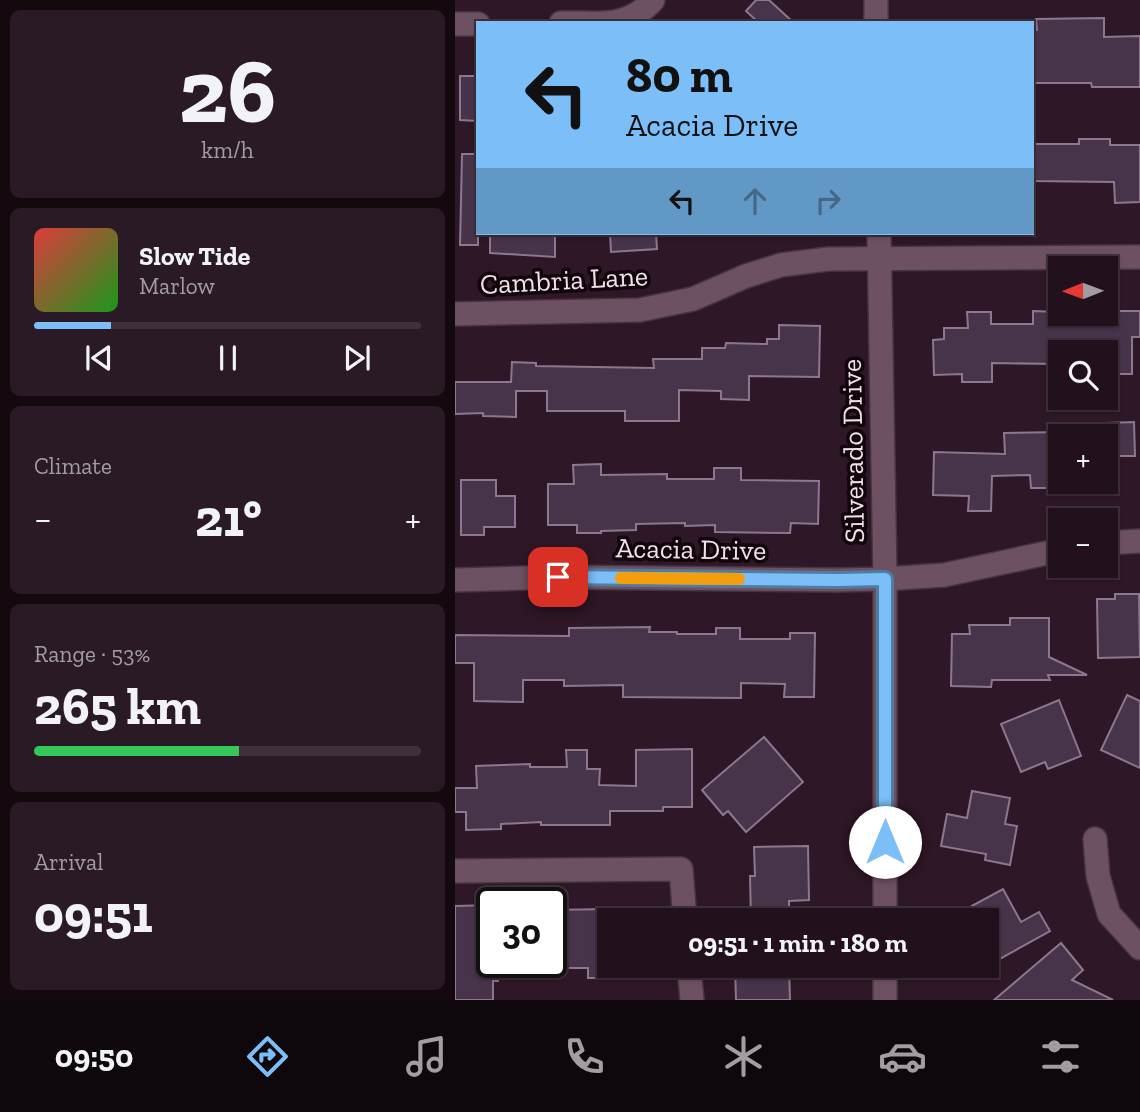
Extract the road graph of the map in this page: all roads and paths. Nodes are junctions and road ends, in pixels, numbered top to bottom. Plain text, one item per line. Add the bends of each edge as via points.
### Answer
1 (653, 0) edge
2 (876, 0) edge
3 (623, 21) edge
4 (876, 21) edge
5 (455, 24) edge
6 (476, 24) edge
7 (879, 235) edge
8 (1140, 257) edge
9 (879, 259) junction
10 (455, 314) edge
11 (1140, 541) edge
12 (1118, 542) edge
13 (1048, 553) edge
14 (885, 579) junction
15 (455, 580) edge
16 (1095, 839) dead end
17 (455, 871) edge
18 (684, 908) edge
19 (885, 908) edge
20 (1140, 947) edge
21 (690, 978) edge
22 (885, 978) edge
23 (692, 1000) edge
24 (885, 1000) edge

1 - 3 street
2 - 4 street
5 - 6 street
7 - 9 street, Silverado Drive
8 - 9 street, Cambria Lane
9 - 10 street, Cambria Lane via 781,265 693,299 640,310
9 - 14 street, Silverado Drive
11 - 12 street
13 - 14 street, Acacia Drive via 944,575
14 - 15 street, Acacia Drive
14 - 19 street, Silverado Drive
16 - 20 street via 1098,876 1109,914
17 - 18 street via 681,869
21 - 23 street
22 - 24 street

